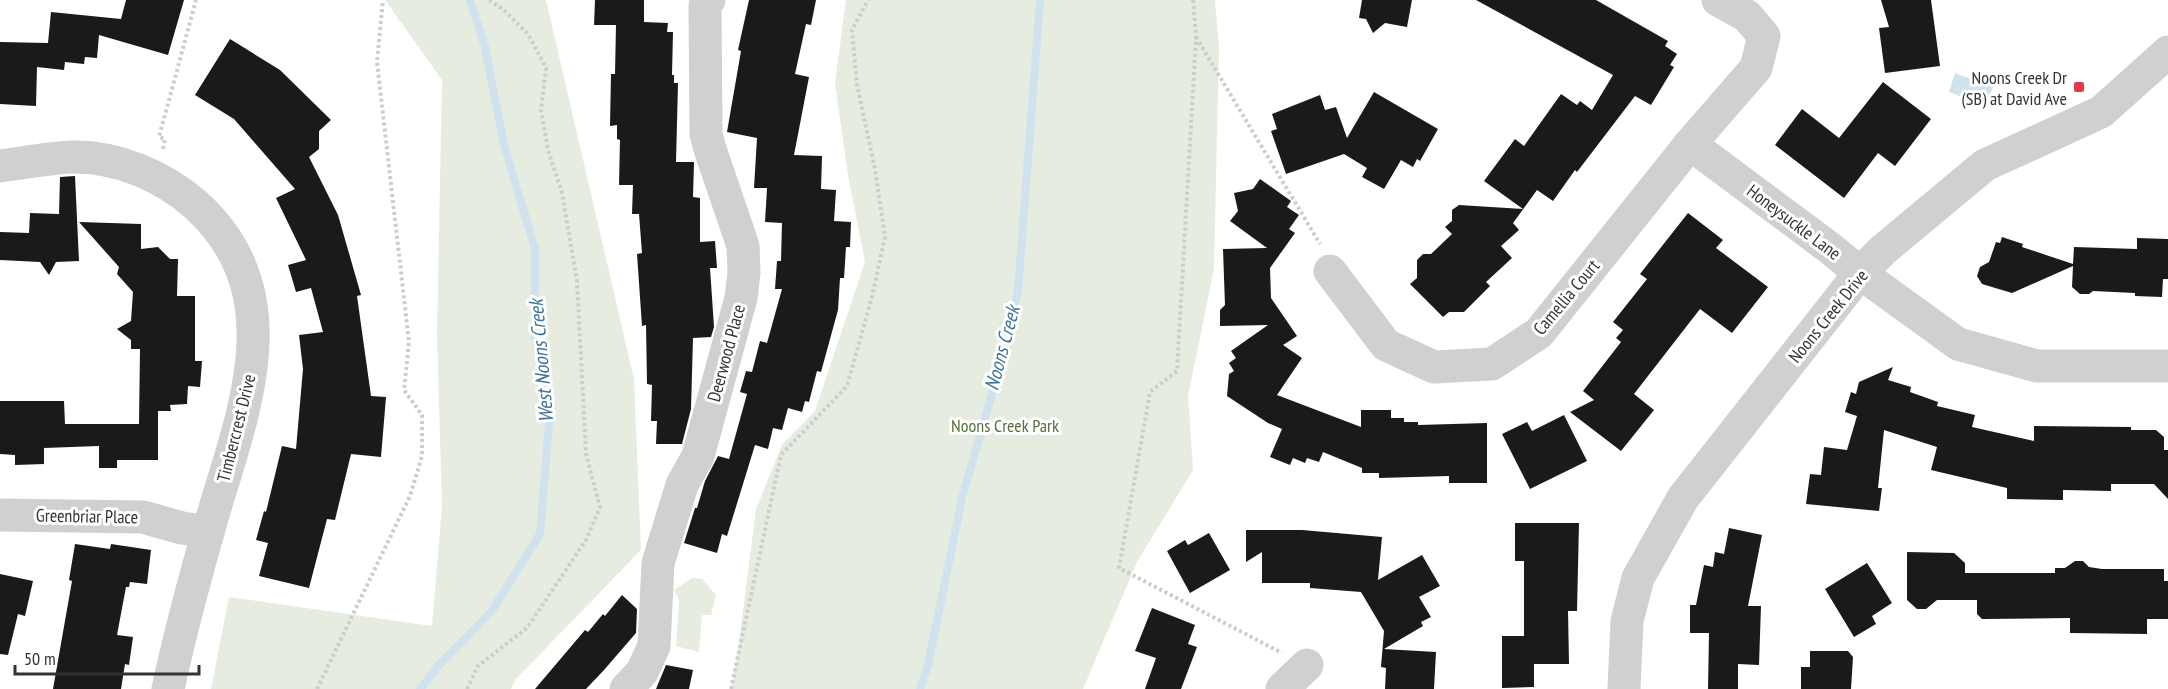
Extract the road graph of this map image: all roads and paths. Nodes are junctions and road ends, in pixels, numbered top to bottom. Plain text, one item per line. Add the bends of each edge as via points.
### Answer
1 (196, 0) edge
2 (383, 0) edge
3 (489, 0) edge
4 (868, 0) edge
5 (1193, 0) edge
6 (1718, 0) edge
7 (704, 2) edge
8 (1196, 36) junction
9 (2168, 52) edge
10 (1690, 144) junction
11 (0, 166) edge
12 (155, 178) junction
13 (1330, 271) joint
14 (1860, 273) junction
15 (2168, 366) edge
16 (0, 514) edge
17 (208, 532) junction
18 (1307, 665) joint
19 (168, 689) edge
20 (317, 689) edge
21 (467, 689) edge
22 (626, 689) edge
23 (731, 689) edge
24 (1282, 689) edge
25 (1624, 689) edge

1 - 12 path via 159,137 165,139
2 - 20 path via 377,62 409,342 404,390 422,415 422,456 410,496
3 - 21 path via 528,34 546,68 541,110 548,150 562,193 577,281 586,454 600,507 586,540 527,628 478,666
4 - 23 path via 852,30 857,85 885,237 847,386 781,455
5 - 8 path
6 - 10 street, Camellia Court via 1747,15 1764,36 1756,68
7 - 22 street, Deerwood Place via 706,134 743,246 744,273 741,298 698,456 682,485 657,563 654,646 642,672
8 - 13 path via 1323,248
8 - 18 path via 1177,371 1150,392 1119,568
9 - 14 street, Noons Creek Drive via 2101,112 1985,165 1882,250
10 - 13 street, Camellia Court via 1539,333 1492,364 1434,367 1386,345
10 - 14 street, Honeysuckle Lane
11 - 12 street, Timbercrest Drive via 73,157 101,160
12 - 17 street, Timbercrest Drive via 178,189 206,214 227,242 243,274 250,300 254,331 248,396
14 - 15 street, Honeysuckle Lane via 1958,344 2037,366
14 - 25 street, Noons Creek Drive via 1683,498 1638,578 1627,621
16 - 17 street, Greenbriar Place via 143,517
17 - 19 street, Timbercrest Drive
18 - 24 street

